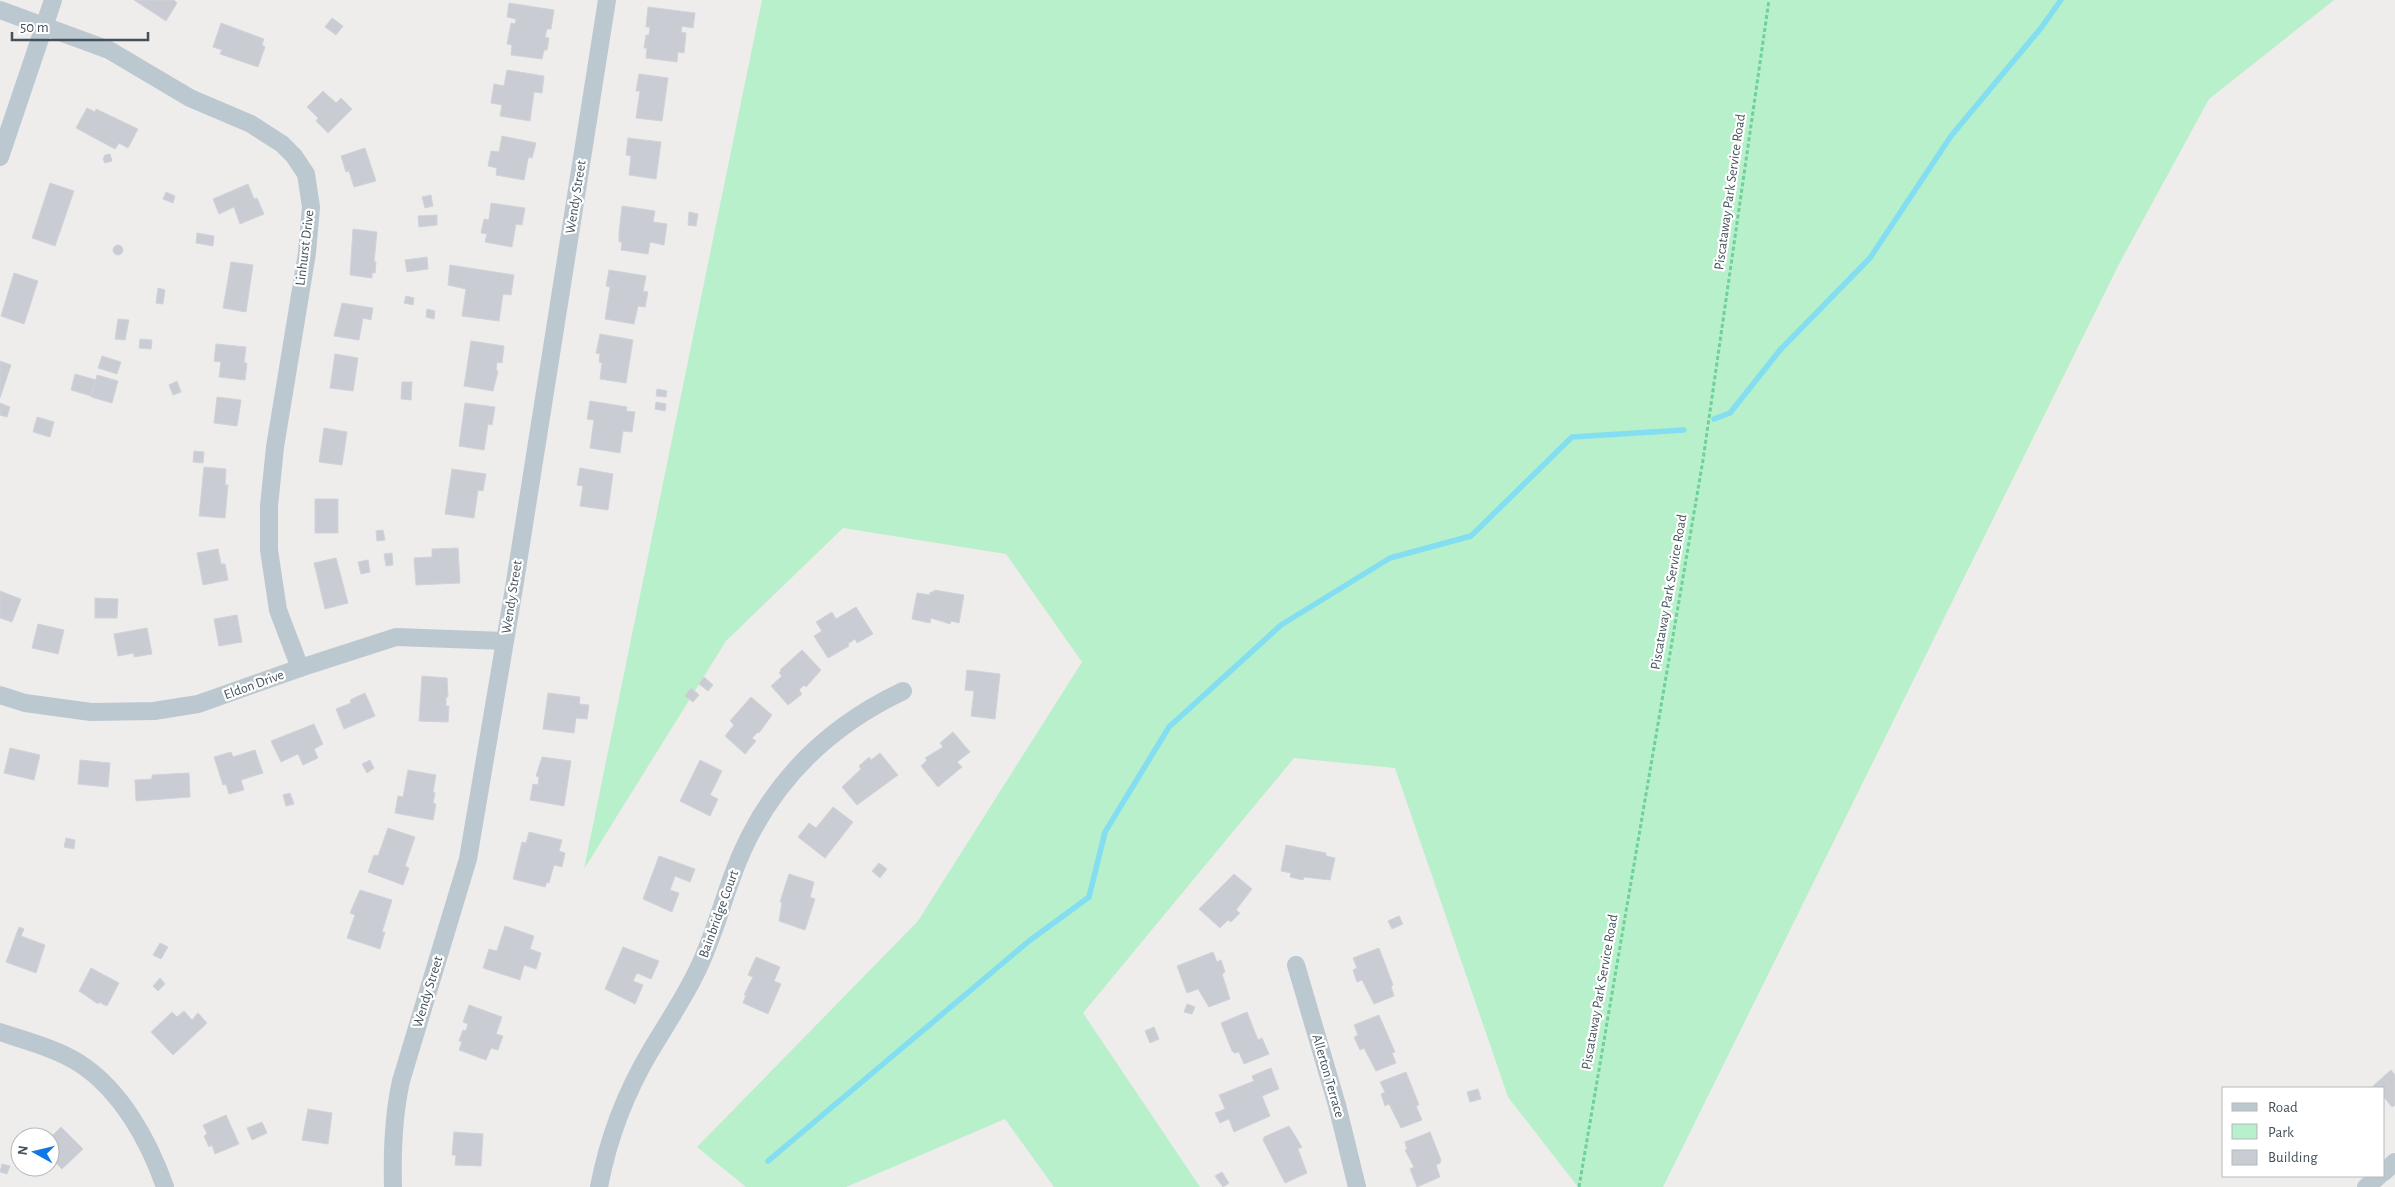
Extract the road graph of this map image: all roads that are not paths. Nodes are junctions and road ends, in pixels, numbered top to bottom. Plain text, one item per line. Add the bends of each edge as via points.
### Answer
1 (53, 0) edge
2 (607, 0) edge
3 (0, 10) edge
4 (44, 25) junction
5 (0, 157) edge
6 (505, 641) junction
7 (300, 668) junction
8 (903, 690) dead end
9 (0, 695) edge
10 (1296, 965) dead end
11 (0, 1032) edge
12 (2395, 1162) edge
13 (2385, 1171) edge
14 (2378, 1177) edge
15 (165, 1187) edge
16 (394, 1187) edge
17 (599, 1187) edge
18 (1357, 1187) edge
19 (2366, 1187) edge

1 - 4 street
2 - 6 street, Wendy Street
3 - 4 street, Linhurst Drive
4 - 5 street
4 - 7 street, Linhurst Drive via 108,50 190,98 266,133 294,156 306,174 311,207 307,253 275,447 269,506 269,550 278,610
6 - 7 street, Eldon Drive via 396,637
6 - 16 street, Wendy Street via 468,859 411,1044 395,1109
7 - 9 street, Eldon Drive via 198,704 154,711 91,712 25,703
8 - 17 street, Bainbridge Court via 870,706 804,758 752,829 732,876 706,955 630,1091 612,1133
10 - 18 street, Allerton Terrace
11 - 15 street via 69,1057 106,1086 147,1143
12 - 13 street
14 - 19 street

